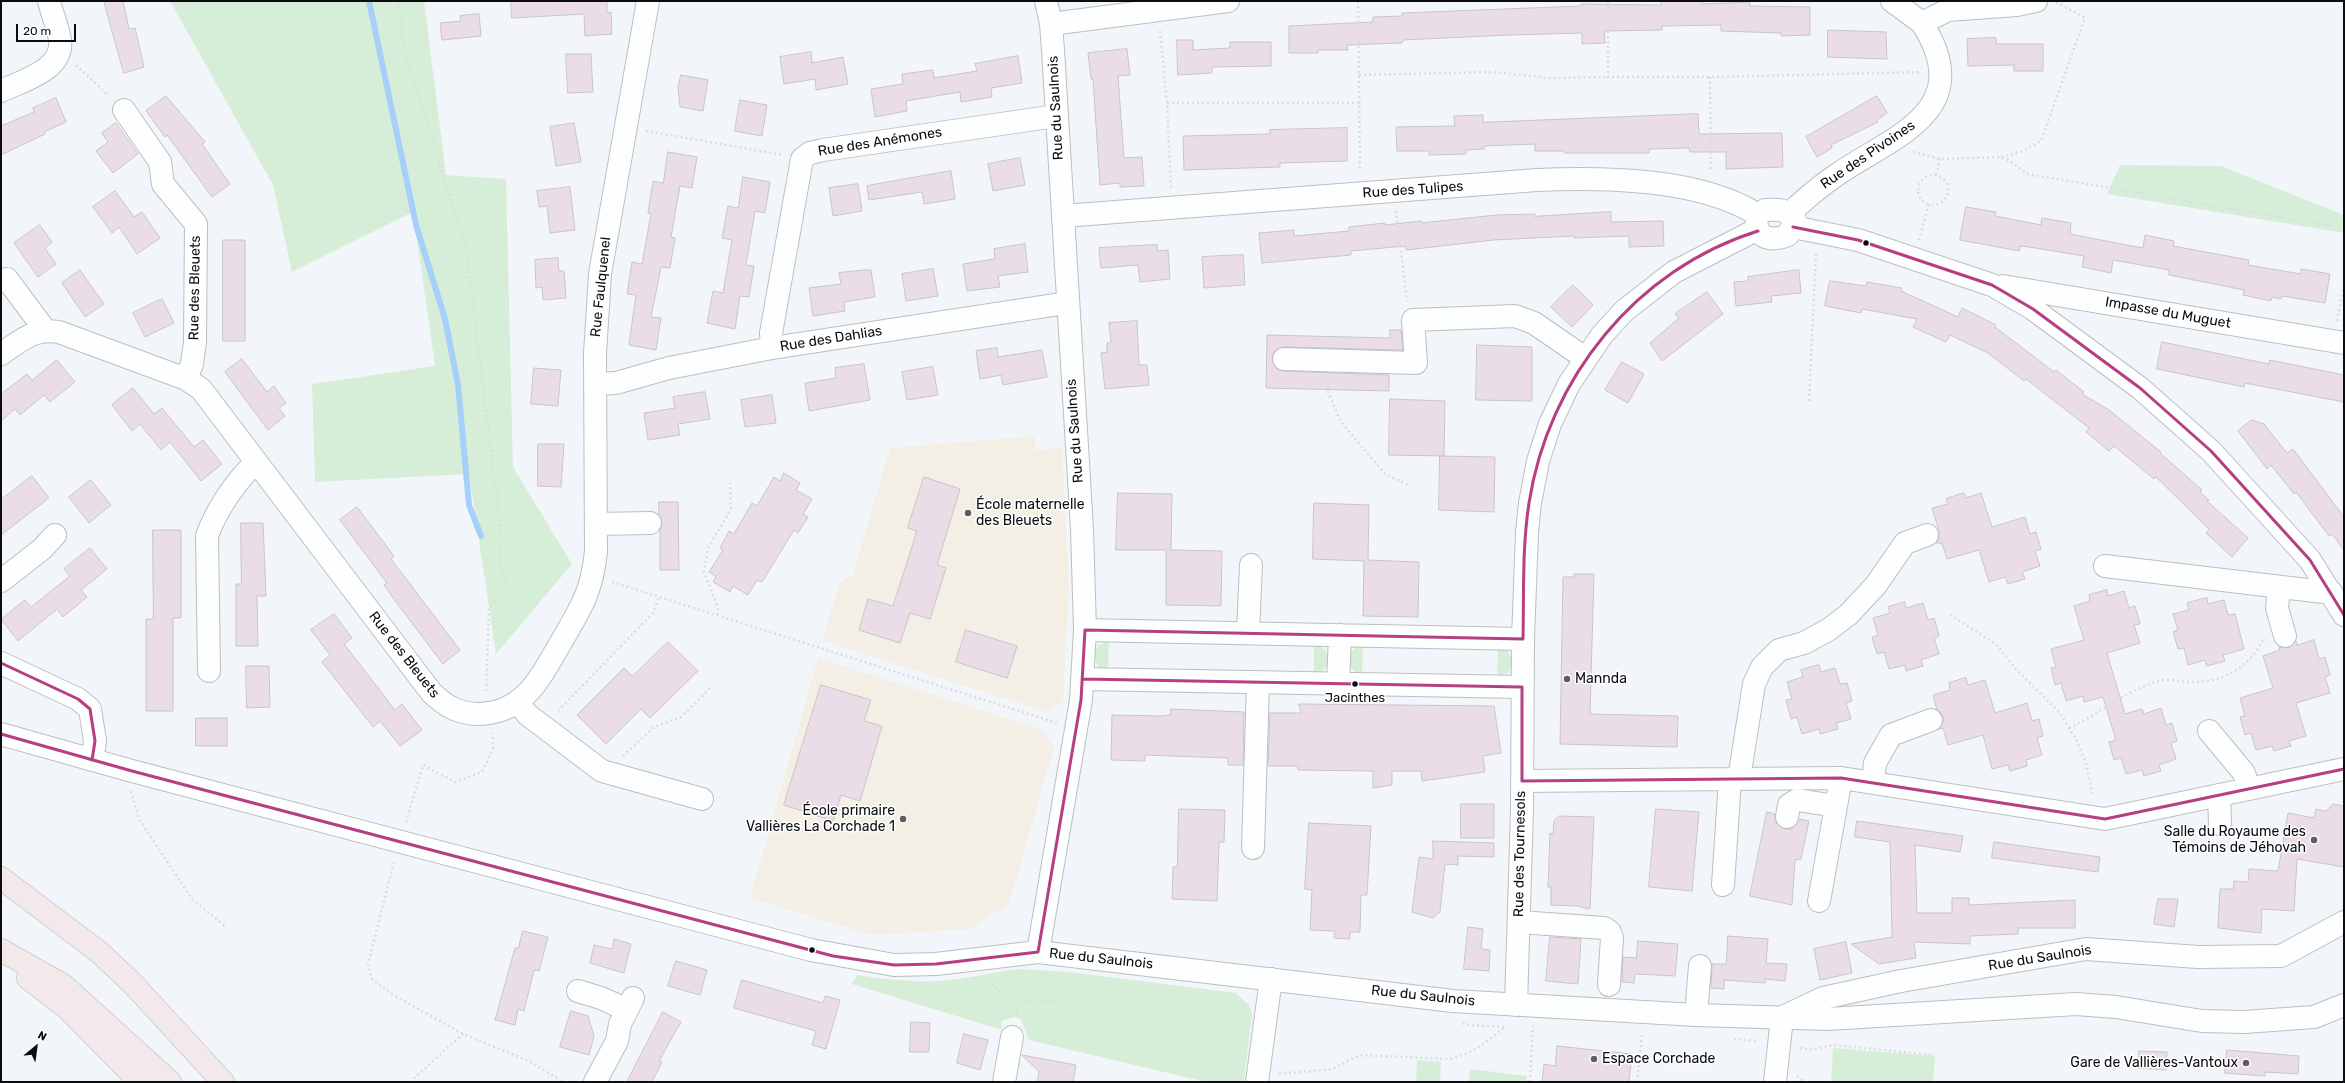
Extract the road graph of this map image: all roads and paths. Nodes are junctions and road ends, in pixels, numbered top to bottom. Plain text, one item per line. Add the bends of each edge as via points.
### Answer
1 (49, 1) edge
2 (398, 1) edge
3 (648, 1) edge
4 (1046, 1) edge
5 (1228, 1) edge
6 (1358, 1) edge
7 (1608, 1) edge
8 (1892, 1) edge
9 (2036, 1) edge
10 (2054, 1) edge
11 (1157, 10) junction
12 (1922, 23) junction
13 (1051, 24) junction
14 (58, 56) junction
15 (1940, 71) junction
16 (1359, 76) junction
17 (1608, 77) junction
18 (1710, 77) junction
19 (1, 91) edge
20 (1167, 103) junction
21 (1360, 103) junction
22 (124, 110) joint
23 (1056, 116) junction
24 (624, 127) junction
25 (1899, 138) junction
26 (2001, 157) junction
27 (802, 159) junction
28 (1940, 159) junction
29 (1936, 175) junction
30 (1394, 191) junction
31 (1360, 194) junction
32 (1709, 195) junction
33 (1929, 204) junction
34 (1172, 208) junction
35 (1063, 216) junction
36 (1792, 220) junction
37 (1758, 223) junction
38 (2344, 228) edge
39 (1818, 231) junction
40 (1914, 260) junction
41 (7, 279) dead end
42 (1992, 285) junction
43 (2344, 285) edge
44 (1067, 303) junction
45 (1414, 320) junction
46 (45, 330) junction
47 (2339, 342) edge
48 (772, 348) junction
49 (1, 354) edge
50 (1284, 358) dead end
51 (1585, 358) junction
52 (1328, 360) junction
53 (186, 378) junction
54 (596, 384) junction
55 (1808, 401) dead end
56 (256, 462) junction
57 (730, 483) dead end
58 (1410, 486) dead end
59 (650, 523) dead end
60 (596, 524) junction
61 (55, 535) dead end
62 (1927, 535) dead end
63 (1251, 565) dead end
64 (2105, 566) dead end
65 (594, 577) junction
66 (1, 581) edge
67 (2279, 587) junction
68 (2332, 593) junction
69 (659, 597) junction
70 (2277, 608) junction
71 (1950, 615) dead end
72 (2344, 615) edge
73 (717, 616) junction
74 (1084, 630) junction
75 (1248, 633) junction
76 (1340, 635) junction
77 (2285, 636) dead end
78 (1523, 639) junction
79 (1, 663) edge
80 (209, 671) dead end
81 (1084, 679) junction
82 (1258, 682) junction
83 (1338, 684) junction
84 (711, 687) dead end
85 (1522, 687) junction
86 (517, 702) junction
87 (491, 714) junction
88 (1931, 720) dead end
89 (544, 726) junction
90 (2069, 728) junction
91 (1077, 729) junction
92 (2209, 731) dead end
93 (1, 734) edge
94 (92, 760) junction
95 (2344, 769) edge
96 (132, 771) junction
97 (615, 775) junction
98 (1841, 778) junction
99 (1734, 779) junction
100 (1522, 781) junction
101 (1873, 782) junction
102 (2250, 789) junction
103 (2219, 795) junction
104 (702, 799) dead end
105 (1836, 806) junction
106 (1786, 816) dead end
107 (2092, 817) junction
108 (2220, 824) dead end
109 (399, 844) junction
110 (1253, 848) dead end
111 (1, 878) edge
112 (1723, 885) dead end
113 (1819, 901) dead end
114 (1519, 922) junction
115 (2344, 922) edge
116 (224, 926) dead end
117 (1, 950) edge
118 (1038, 952) junction
119 (1082, 956) junction
120 (986, 957) junction
121 (1, 958) edge
122 (1700, 966) dead end
123 (1271, 979) junction
124 (1609, 985) dead end
125 (578, 991) dead end
126 (1525, 1005) junction
127 (2343, 1006) edge
128 (1696, 1015) junction
129 (1782, 1018) junction
130 (1505, 1027) dead end
131 (1642, 1033) dead end
132 (463, 1034) junction
133 (1012, 1037) dead end
134 (1779, 1046) junction
135 (1934, 1055) dead end
136 (1258, 1076) edge
137 (140, 1082) edge
138 (170, 1082) edge
139 (223, 1082) edge
140 (410, 1082) edge
141 (563, 1082) edge
142 (595, 1082) edge
143 (1004, 1082) edge
144 (1530, 1082) edge
145 (1637, 1082) edge
146 (1775, 1082) edge

1 - 14 street via 60,41
2 - 87 path via 403,44 466,250 501,532 499,560 505,576 503,587 489,609 486,700
3 - 24 street, Rue Faulquenel
4 - 13 street, Rue du Saulnois
5 - 11 street
6 - 16 path
7 - 17 path
8 - 12 street
9 - 12 street via 2017,5 1948,10
10 - 26 path via 2085,18 2040,142 2023,151
11 - 13 street
11 - 20 path
12 - 15 street, Rue des Pivoines via 1938,54
13 - 23 street, Rue du Saulnois
14 - 19 street via 42,73
14 - 22 path via 77,66
15 - 18 path
15 - 25 street, Rue des Pivoines via 1937,92 1930,110
16 - 17 path via 1494,72 1549,78
16 - 21 path
17 - 18 path
18 - 32 path
20 - 21 path
20 - 34 path
21 - 31 path
22 - 53 street, Rue des Bleuets via 160,162 163,184 196,224 195,342 192,364
23 - 27 street, Rue des Anémones via 824,150 810,153
23 - 35 street, Rue du Saulnois
24 - 27 path
24 - 54 street, Rue Faulquenel via 600,274 595,354
25 - 28 path via 1909,151
25 - 36 street, Rue des Pivoines via 1835,176
26 - 28 path
26 - 38 path via 2028,174
27 - 48 street, Rue des Anémones via 772,333
28 - 29 path
29 - 33 path via 1928,176 1918,186 1918,194 1922,201
29 - 33 path via 1943,179 1947,193 1944,200 1937,204
30 - 31 street, Rue des Tulipes
30 - 32 street, Rue des Tulipes via 1594,178 1644,182
30 - 45 path via 1408,314
31 - 34 street, Rue des Tulipes
32 - 37 street, Rue des Tulipes via 1735,203
33 - 40 path
34 - 35 street, Rue des Tulipes
35 - 44 street, Rue du Saulnois
36 - 37 street via 1775,209 1765,210
36 - 37 street via 1788,235 1778,240 1767,238
36 - 39 street
37 - 51 street, Rue des Tournesols via 1750,233 1674,272 1624,311
39 - 40 street via 1858,240
39 - 55 path
40 - 42 street
41 - 46 street
42 - 47 street, Impasse du Muguet
42 - 68 street via 2033,309 2140,388 2177,420 2270,514 2310,560
43 - 47 path
44 - 48 street, Rue des Dahlias
44 - 74 street, Rue du Saulnois via 1082,529
45 - 51 street via 1515,316 1534,323
45 - 52 street via 1416,363
46 - 49 street, Rue des Bleuets via 30,334
46 - 53 street, Rue des Bleuets via 60,332
48 - 54 street, Rue des Dahlias via 669,368 616,383
50 - 52 street
51 - 78 street, Rue des Tournesols via 1550,424 1538,461 1527,528
52 - 58 path via 1328,392 1341,422 1385,474
53 - 56 street, Rue des Bleuets via 201,389
54 - 60 street, Rue Faulquenel
56 - 80 street via 246,472 212,523 207,536
56 - 87 street, Rue des Bleuets via 431,692 445,706 476,714
57 - 73 path via 731,509 708,548 704,572 718,608
59 - 60 street
60 - 65 street, Rue Faulquenel
61 - 66 street via 42,549
62 - 99 street via 1905,543 1876,585 1848,615 1804,643 1779,650 1762,668 1754,684
63 - 75 street
64 - 67 street
65 - 69 path
65 - 86 street, Rue des Bleuets via 587,597 539,680
67 - 68 street
67 - 70 street
68 - 72 street
69 - 73 path
69 - 89 path via 654,614
70 - 77 street
70 - 90 path via 2262,643 2251,658 2221,680 2159,681 2124,696 2086,721
71 - 90 path via 1996,644 2014,667 2059,712
73 - 91 path
74 - 75 street
74 - 81 street, Rue du Saulnois
75 - 76 street
76 - 78 street
76 - 83 street
78 - 85 street, Rue des Tournesols
79 - 94 street via 78,699 90,709 95,741
81 - 82 street
81 - 91 street, Rue du Saulnois
82 - 83 street
82 - 110 street
83 - 85 street
84 - 97 path via 680,717 654,727 619,760
85 - 100 street, Rue des Tournesols
86 - 87 street, Rue des Bleuets via 509,708
86 - 89 street via 528,715
87 - 109 path via 493,749 482,772 455,782 423,765
88 - 101 street via 1891,734 1875,763
89 - 97 street via 602,771
90 - 107 path via 2086,763 2094,800
91 - 118 street, Rue du Saulnois
92 - 102 street via 2244,773
93 - 94 street
94 - 96 street
95 - 102 street
96 - 109 street
96 - 116 path via 132,796 139,819 192,899
97 - 104 street
98 - 99 street
98 - 101 street
98 - 105 street
99 - 100 street
99 - 112 street
100 - 114 street, Rue des Tournesols
101 - 107 street
102 - 103 street
103 - 107 street via 2105,819
103 - 108 street
105 - 106 street via 1797,800 1789,804
105 - 113 street
109 - 120 street via 833,956 894,965 936,964
109 - 132 path via 368,964 371,978 390,993
111 - 139 highway via 99,952 132,983
114 - 124 street via 1604,928 1610,932 1612,938
114 - 126 street, Rue des Tournesols
115 - 129 street, Rue du Saulnois via 2281,956 2198,957 2086,949 1901,981 1823,998
117 - 138 highway via 64,985
118 - 119 street, Rue du Saulnois
118 - 120 street
119 - 120 path via 1075,981 1060,999 1018,1003 1004,998 994,989
119 - 123 street, Rue du Saulnois
121 - 137 highway via 67,1008
122 - 128 street
123 - 126 street, Rue du Saulnois via 1454,1001
123 - 136 street
125 - 142 street via 630,1004 620,1024 617,1041
126 - 128 street, Rue du Saulnois
126 - 144 path
127 - 129 street, Rue du Saulnois via 2314,1017 2244,1022 2202,1021 2116,1007 2076,1004 1828,1019
128 - 129 street, Rue du Saulnois
129 - 134 street
130 - 136 path via 1482,1045 1460,1057 1448,1059 1362,1055 1333,1069
131 - 145 path
132 - 140 path
132 - 141 path via 529,1061
133 - 143 street
134 - 135 path via 1812,1050 1834,1045
134 - 146 street

